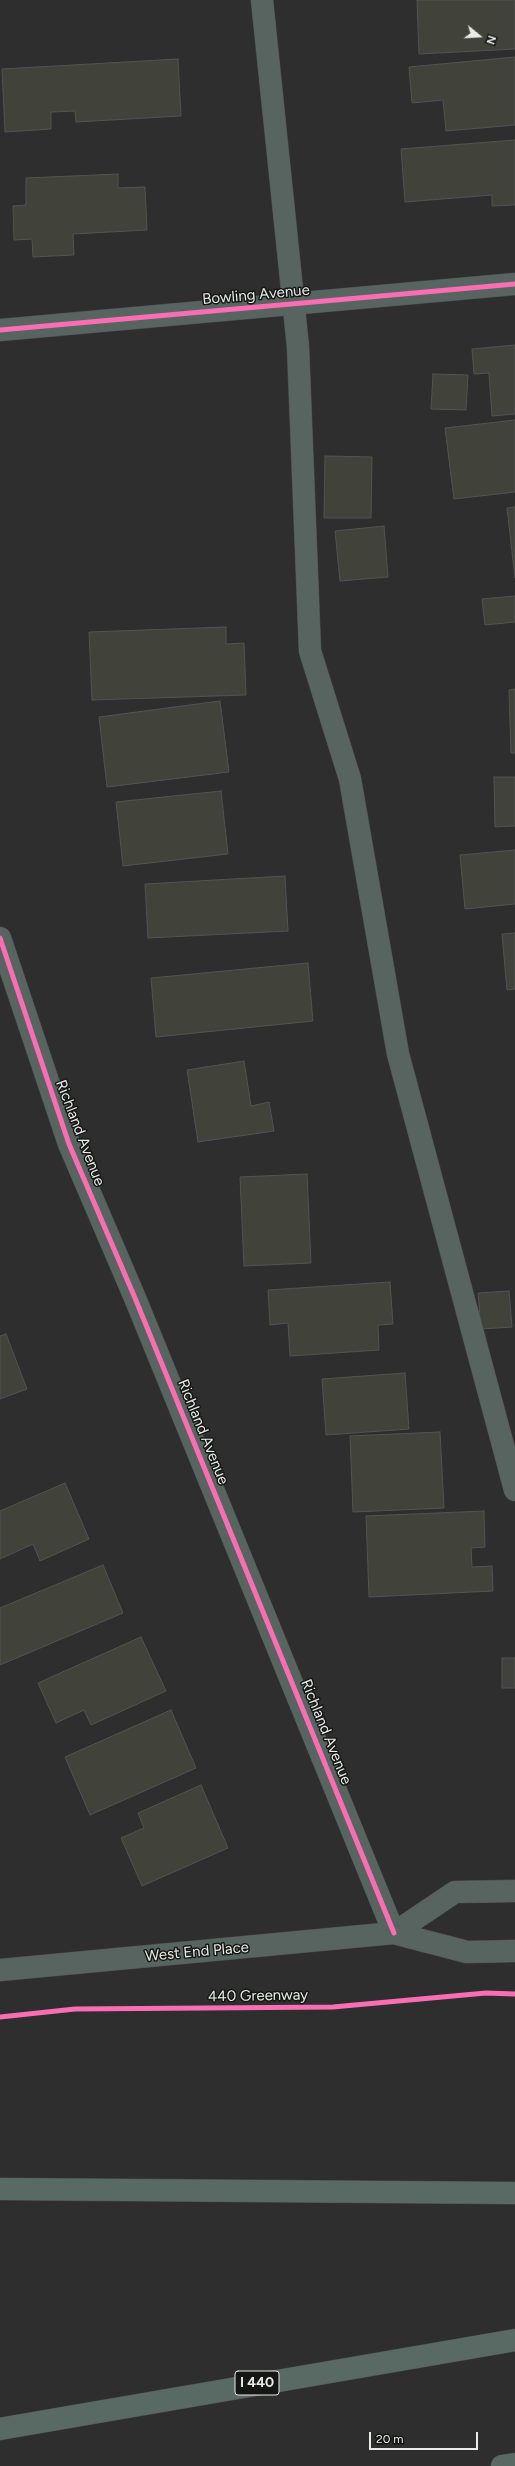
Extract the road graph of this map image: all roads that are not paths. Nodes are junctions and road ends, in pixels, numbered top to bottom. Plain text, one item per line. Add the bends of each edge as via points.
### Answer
1 (262, 0) edge
2 (515, 284) edge
3 (293, 304) junction
4 (0, 330) edge
5 (0, 938) edge
6 (515, 1490) edge
7 (515, 1891) edge
8 (394, 1933) junction
9 (515, 1951) edge
10 (0, 1970) edge
11 (0, 2189) edge
12 (515, 2193) edge
13 (515, 2340) edge
14 (0, 2429) edge
15 (515, 2464) edge
16 (502, 2466) edge

1 - 3 street
2 - 3 street, Bowling Avenue
3 - 4 street, Bowling Avenue
3 - 6 street via 298,348 310,651 350,779 398,1054
5 - 8 street, Richland Avenue via 68,1144 135,1298
7 - 8 street, West End Place via 455,1892
8 - 9 street, West End Place via 467,1952
8 - 10 street, West End Place
11 - 12 highway
13 - 14 highway, I 440
15 - 16 highway

